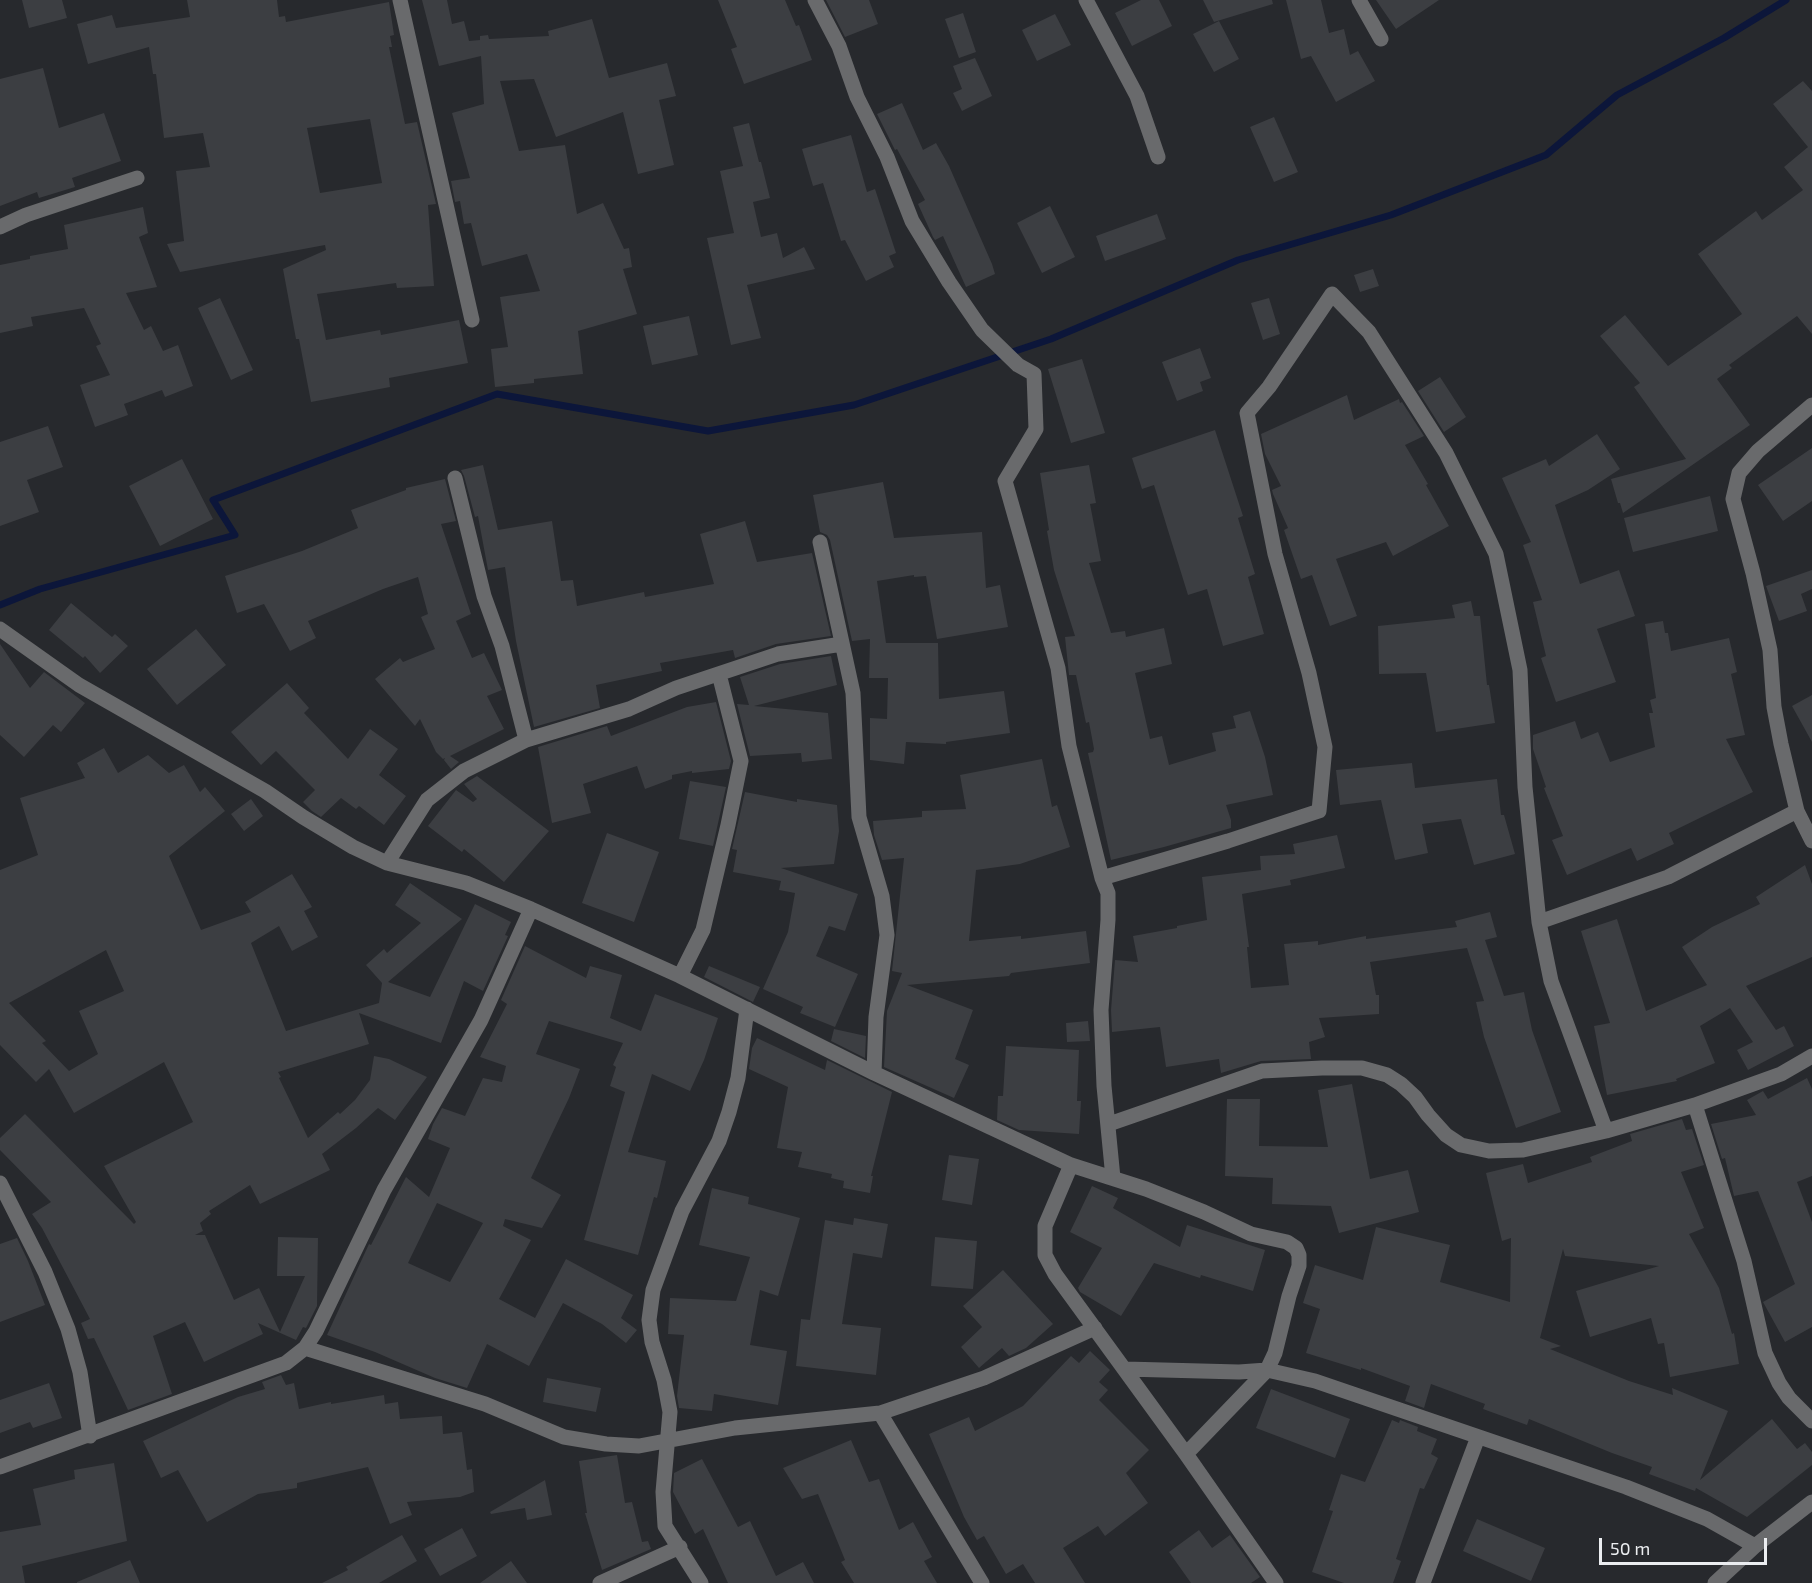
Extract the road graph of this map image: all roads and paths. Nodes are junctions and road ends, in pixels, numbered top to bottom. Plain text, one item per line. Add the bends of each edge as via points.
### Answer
1 (400, 0) edge
2 (815, 0) edge
3 (1086, 0) edge
4 (1359, 0) edge
5 (1381, 39) dead end
6 (1158, 157) dead end
7 (137, 178) dead end
8 (0, 227) edge
9 (472, 320) dead end
10 (1812, 405) edge
11 (454, 478) dead end
12 (820, 542) dead end
13 (0, 629) edge
14 (842, 644) junction
15 (719, 674) junction
16 (526, 740) junction
17 (1804, 815) edge
18 (1812, 841) edge
19 (387, 863) junction
20 (1102, 879) junction
21 (531, 909) junction
22 (1539, 922) junction
23 (680, 976) junction
24 (747, 1009) junction
25 (1812, 1056) edge
26 (874, 1073) junction
27 (1695, 1105) junction
28 (1109, 1124) junction
29 (1606, 1131) junction
30 (1071, 1165) junction
31 (1113, 1178) junction
32 (0, 1183) edge
33 (1095, 1328) junction
34 (305, 1348) junction
35 (1125, 1369) junction
36 (1267, 1370) junction
37 (880, 1413) junction
38 (1812, 1421) edge
39 (90, 1436) junction
40 (1478, 1437) junction
41 (669, 1440) junction
42 (1186, 1454) junction
43 (0, 1467) edge
44 (1812, 1502) edge
45 (1755, 1546) junction
46 (680, 1547) junction
47 (600, 1583) edge
48 (701, 1583) edge
49 (982, 1583) edge
50 (1276, 1583) edge
51 (1423, 1583) edge
52 (1715, 1583) edge

1 - 9 street
2 - 20 street via 839,46 856,97 887,158 912,221 982,330 1017,365 1034,374 1036,429 1005,481 1058,668 1069,746
3 - 6 street via 1137,96
4 - 5 street
7 - 8 street
10 - 17 street via 1758,451 1739,473 1733,499 1770,650 1774,706
11 - 16 street
12 - 14 street
13 - 19 street via 80,685 265,791 353,847
14 - 15 street via 778,654
14 - 26 street via 853,693 859,817 882,896 887,935 876,1017
15 - 16 street via 630,709
15 - 23 street via 741,761 703,930
16 - 19 street via 464,771 427,800
17 - 18 street
17 - 22 street via 1668,877
19 - 21 street via 466,883
20 - 22 street via 1319,811 1325,747 1309,673 1275,554 1247,413 1332,294 1369,332 1446,453 1496,554 1520,670 1524,788
20 - 28 street via 1108,893 1101,1010
21 - 23 street
21 - 34 street via 481,1020 384,1190
22 - 29 street via 1551,981
23 - 24 street
24 - 26 street
24 - 41 street via 738,1078 729,1112 719,1141 682,1211 653,1290 649,1320 670,1412
25 - 27 street via 1781,1074
26 - 30 street
27 - 29 street
27 - 38 street via 1744,1261 1765,1353 1789,1398
28 - 29 street via 1262,1071 1362,1068 1387,1075 1401,1084 1446,1135 1461,1145 1489,1151 1523,1149
28 - 31 street
30 - 31 street
30 - 33 street via 1045,1226 1045,1255
31 - 36 street via 1251,1234 1287,1242 1296,1248 1299,1266
32 - 39 street via 45,1272 68,1329 80,1372
33 - 35 street
33 - 37 street via 984,1377
34 - 39 street via 286,1363
34 - 41 street via 485,1404 564,1437 639,1446
35 - 36 street
35 - 42 street
36 - 40 street via 1315,1381
36 - 42 street
37 - 41 street via 735,1428
37 - 49 street
39 - 43 street
40 - 45 street via 1626,1486 1707,1519
40 - 51 street
41 - 46 street via 663,1492 665,1526
42 - 50 street
44 - 45 street
45 - 52 street
46 - 47 street
46 - 48 street

